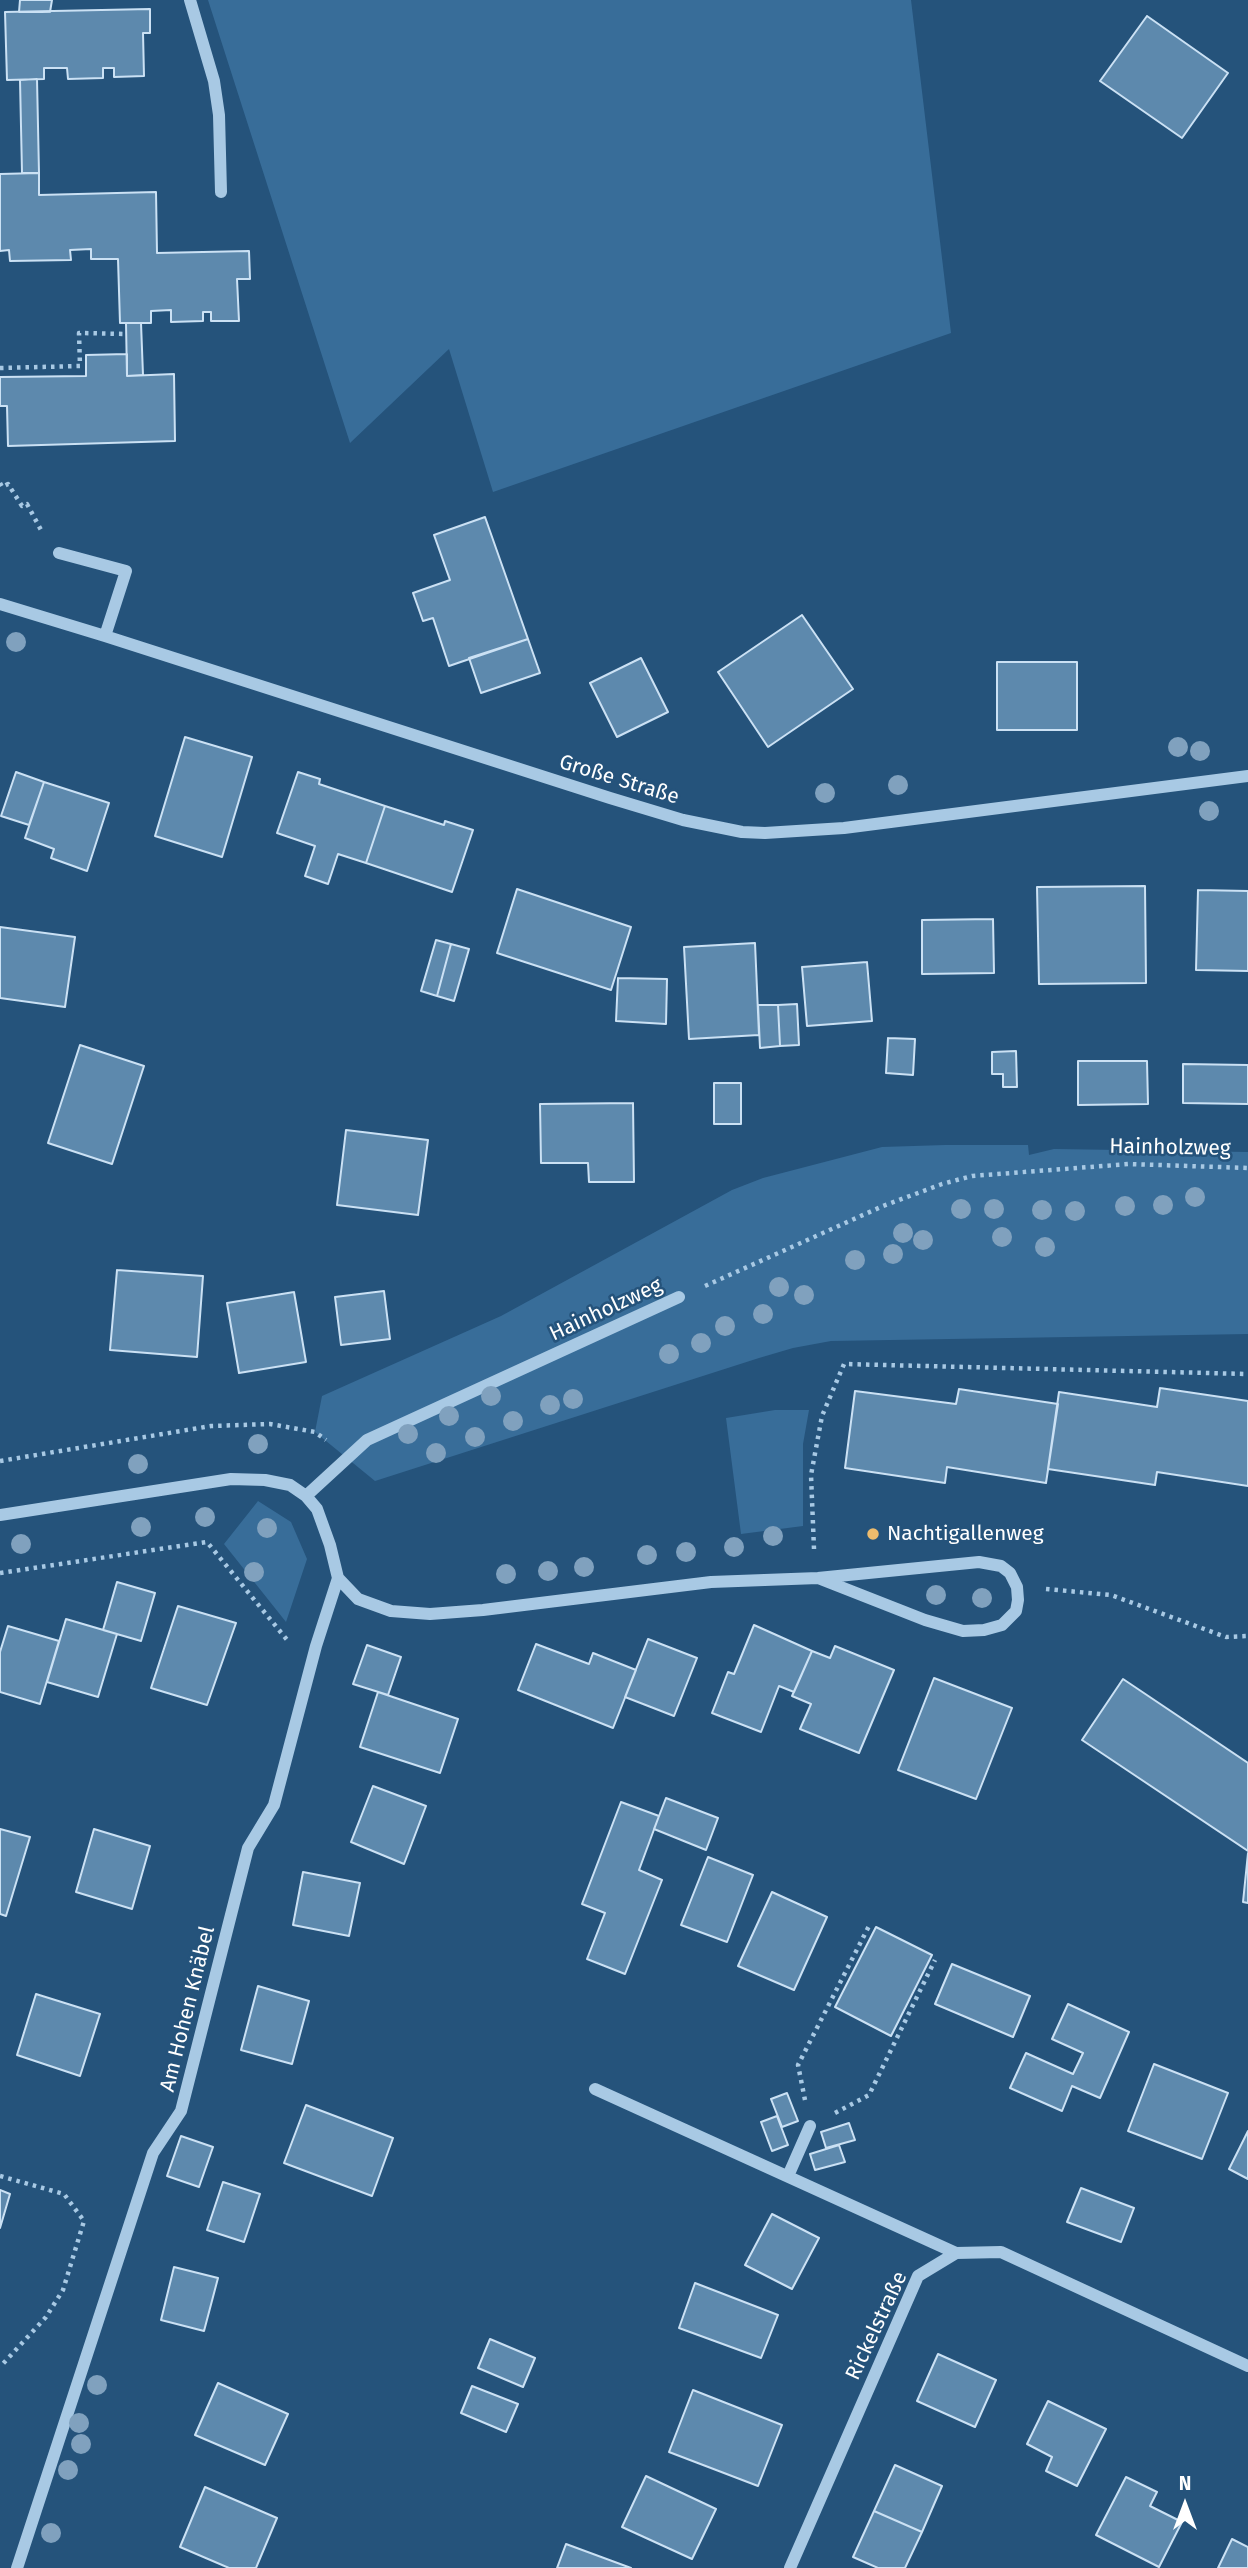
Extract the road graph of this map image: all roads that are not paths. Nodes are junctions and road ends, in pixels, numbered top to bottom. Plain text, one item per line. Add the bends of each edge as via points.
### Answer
1 (190, 0) edge
2 (220, 192) dead end
3 (59, 553) road end
4 (0, 604) edge
5 (105, 636) junction
6 (1248, 776) edge
7 (679, 1297) road end
8 (306, 1496) junction
9 (0, 1515) edge
10 (338, 1578) junction
11 (818, 1578) junction
12 (595, 2089) dead end
13 (810, 2126) road end
14 (788, 2176) junction
15 (956, 2253) junction
16 (1248, 2366) edge
17 (17, 2568) edge
18 (790, 2568) edge

1 - 2 street via 214,82
3 - 5 street via 126,571
4 - 5 street, Große Straße
5 - 6 street, Große Straße via 610,798 741,832 844,828
7 - 8 street, Hainholzweg via 367,1440
8 - 9 street via 290,1485 231,1479
8 - 10 street via 324,1526
10 - 11 street via 358,1599 391,1611 430,1614 711,1582
10 - 17 street, Am Hohen Knäbel via 274,1805 248,1848 181,2111 153,2153
11 - 11 street via 963,1631 1002,1625 1016,1611 1017,1587 1010,1573 1001,1566 979,1562
12 - 14 street
13 - 14 street
14 - 15 street
15 - 16 street, Rickelstraße via 1001,2252
15 - 18 street, Rickelstraße via 918,2276

